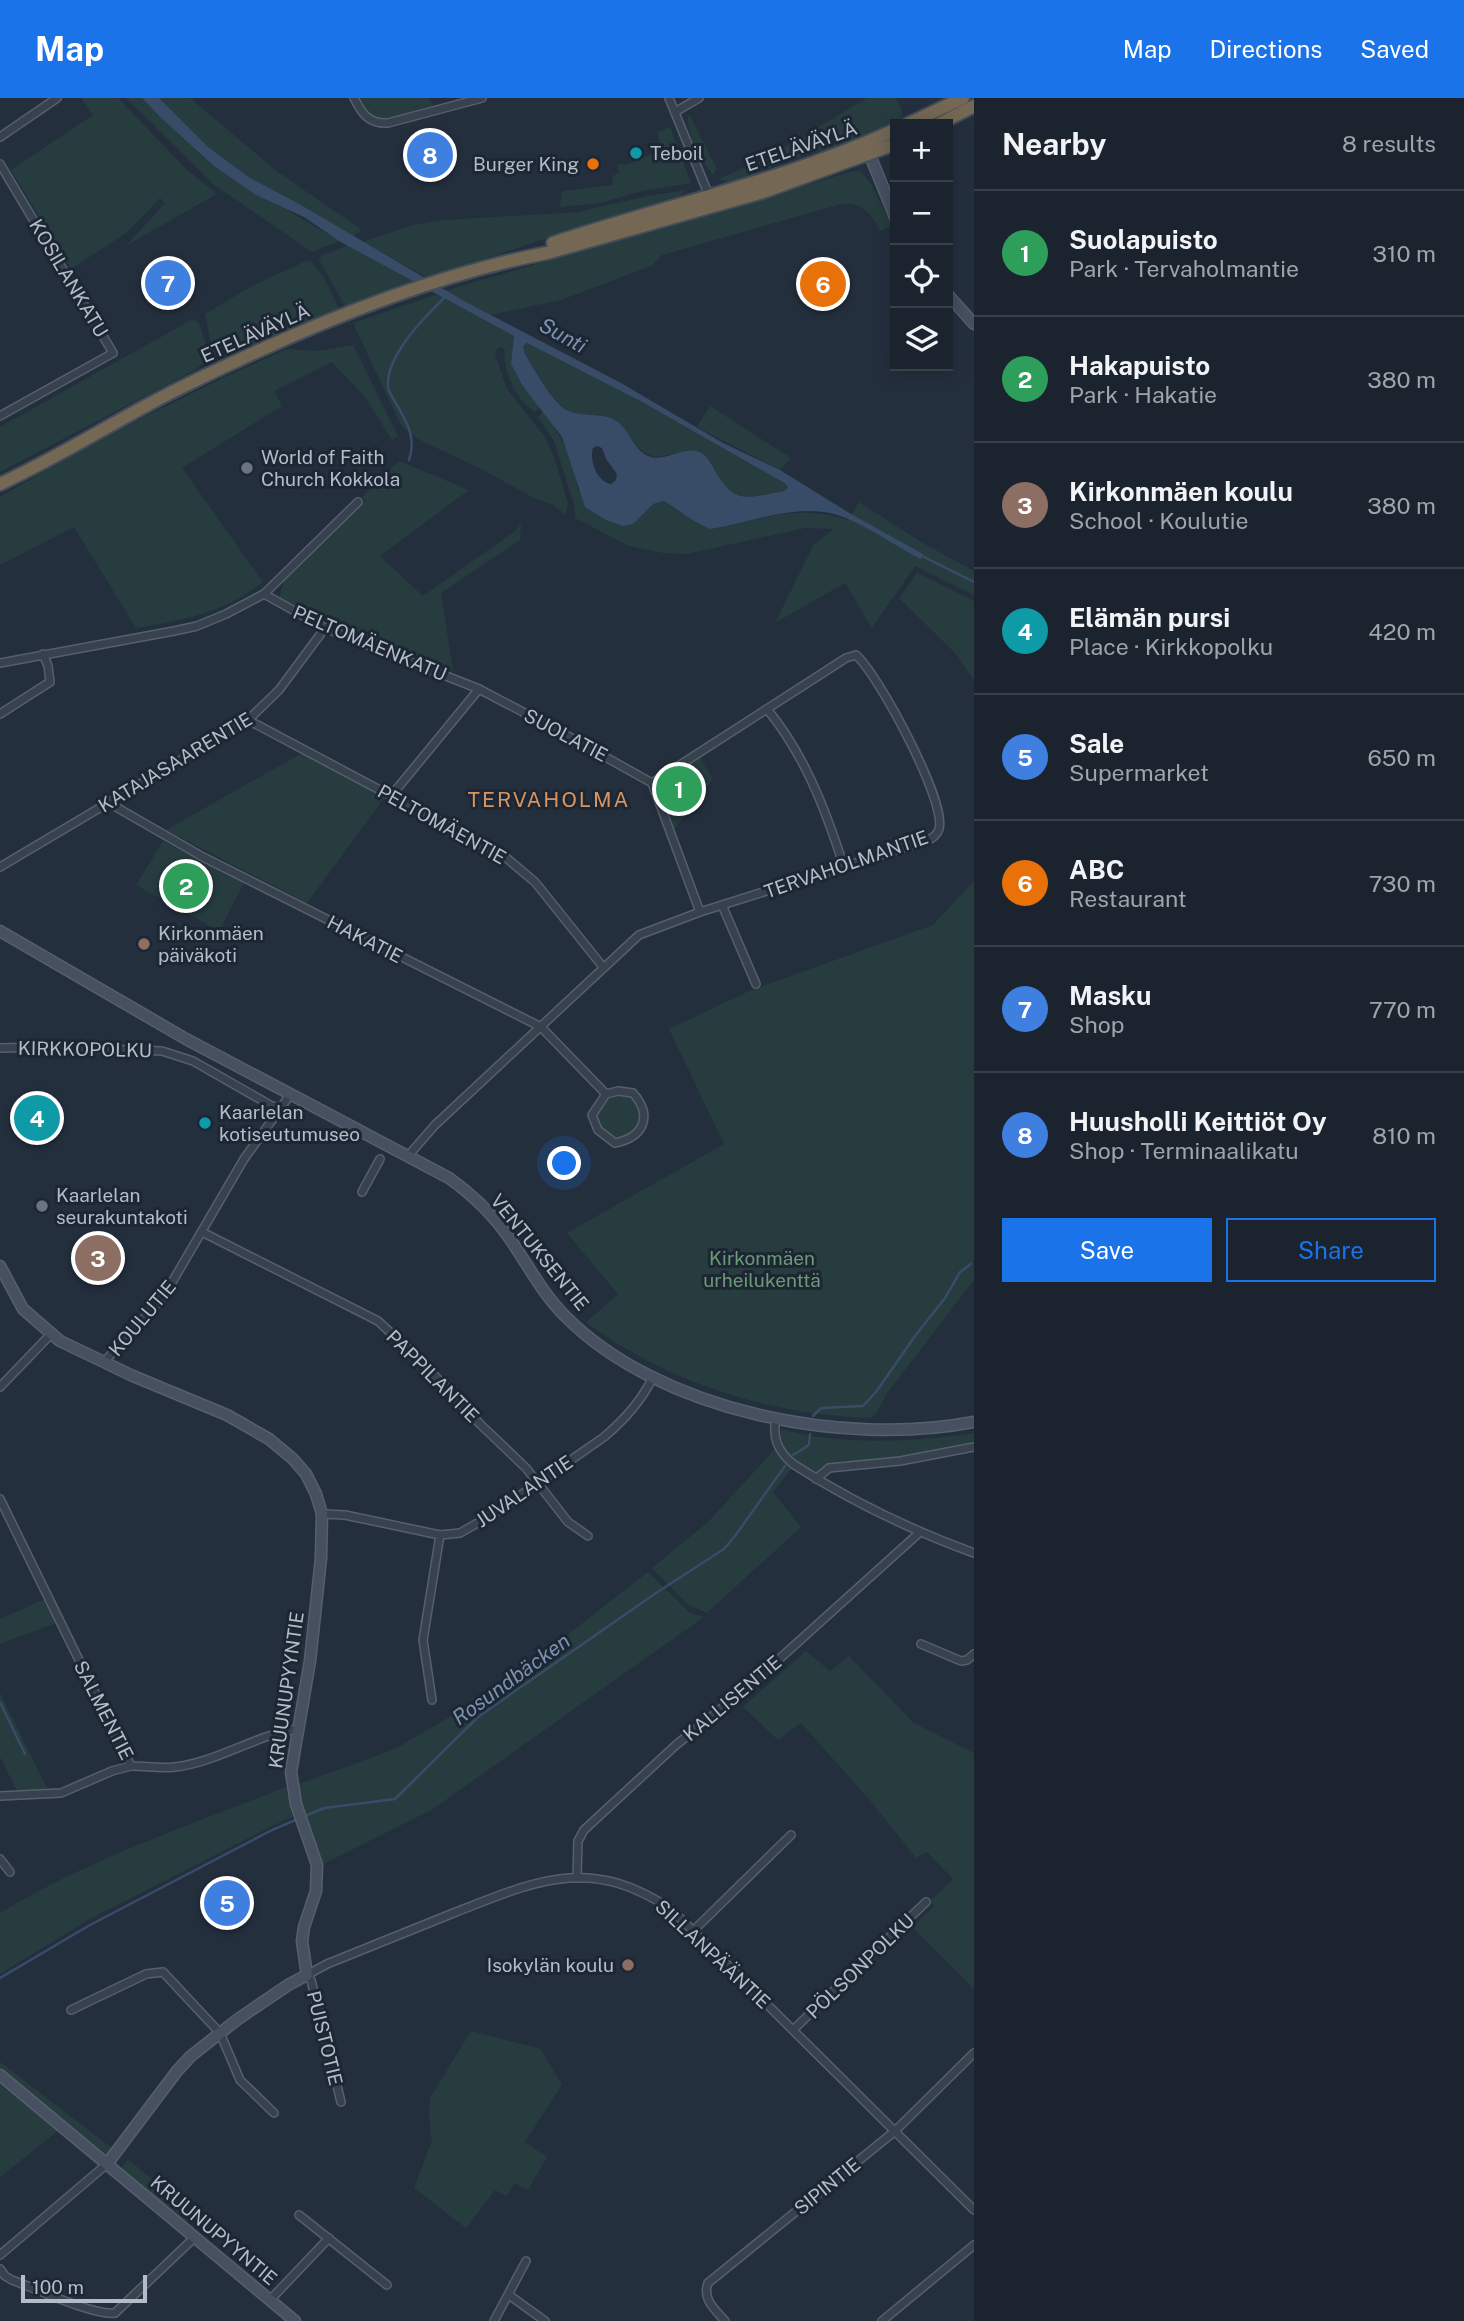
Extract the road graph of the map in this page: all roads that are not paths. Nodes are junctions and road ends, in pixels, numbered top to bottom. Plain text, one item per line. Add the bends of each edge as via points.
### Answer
1 (57, 98) edge
2 (354, 98) edge
3 (482, 98) edge
4 (669, 98) edge
5 (699, 98) edge
6 (963, 98) edge
7 (974, 106) edge
8 (675, 112) junction
9 (919, 119) edge
10 (949, 119) edge
11 (890, 133) edge
12 (0, 137) edge
13 (890, 145) edge
14 (867, 149) junction
15 (0, 164) edge
16 (711, 201) junction
17 (890, 205) edge
18 (953, 301) edge
19 (974, 324) edge
20 (0, 416) edge
21 (0, 487) edge
22 (358, 502) dead end
23 (264, 594) junction
24 (325, 628) junction
25 (43, 654) junction
26 (0, 663) edge
27 (479, 689) junction
28 (767, 709) junction
29 (0, 714) edge
30 (248, 720) junction
31 (652, 783) junction
32 (391, 796) junction
33 (109, 803) junction
34 (0, 867) edge
35 (844, 867) junction
36 (722, 905) junction
37 (700, 912) junction
38 (0, 931) edge
39 (603, 967) junction
40 (757, 984) dead end
41 (541, 1027) junction
42 (0, 1048) edge
43 (606, 1094) junction
44 (290, 1096) junction
45 (282, 1108) junction
46 (408, 1156) junction
47 (380, 1159) dead end
48 (362, 1192) dead end
49 (202, 1232) junction
50 (1, 1272) edge
51 (51, 1334) junction
52 (104, 1363) junction
53 (653, 1377) junction
54 (0, 1387) edge
55 (776, 1419) junction
56 (974, 1422) edge
57 (974, 1447) edge
58 (816, 1479) junction
59 (537, 1482) junction
60 (0, 1499) edge
61 (322, 1514) junction
62 (919, 1533) junction
63 (440, 1535) junction
64 (588, 1536) dead end
65 (974, 1553) edge
66 (921, 1644) dead end
67 (974, 1654) edge
68 (432, 1700) dead end
69 (298, 1729) junction
70 (131, 1766) junction
71 (0, 1796) edge
72 (791, 1835) dead end
73 (0, 1859) edge
74 (10, 1872) dead end
75 (577, 1878) junction
76 (926, 1902) dead end
77 (693, 1931) junction
78 (307, 1975) junction
79 (71, 2010) dead end
80 (793, 2031) junction
81 (220, 2033) junction
82 (974, 2053) edge
83 (0, 2075) edge
84 (341, 2102) dead end
85 (274, 2113) dead end
86 (895, 2131) junction
87 (107, 2164) junction
88 (974, 2210) edge
89 (299, 2215) dead end
90 (194, 2238) junction
91 (329, 2238) junction
92 (974, 2245) edge
93 (0, 2255) edge
94 (526, 2261) dead end
95 (0, 2270) edge
96 (387, 2285) dead end
97 (509, 2295) junction
98 (270, 2300) junction
99 (115, 2313) junction
100 (124, 2321) edge
101 (295, 2321) edge
102 (494, 2321) edge
103 (545, 2321) edge
104 (725, 2321) edge
105 (882, 2321) edge

1 - 12 street
2 - 3 street via 368,120 378,124
4 - 8 street
5 - 8 street
6 - 9 highway
7 - 10 highway
8 - 16 street
11 - 14 highway, ETELÄVÄYLÄ
13 - 14 highway, ETELÄVÄYLÄ
14 - 16 highway, ETELÄVÄYLÄ via 805,178
14 - 17 street
15 - 20 street, KOSILANKATU via 113,353
16 - 21 highway, ETELÄVÄYLÄ via 577,235 331,321 207,375
18 - 19 street
22 - 23 street
23 - 24 street, PELTOMÄENKATU
23 - 25 street via 197,626
24 - 27 street, PELTOMÄENKATU
24 - 30 street, KATAJASAARENTIE via 279,690
25 - 26 street
25 - 29 street via 50,682
27 - 31 street, SUOLATIE
27 - 32 street
28 - 31 street, TERVAHOLMANTIE
28 - 35 street via 813,784
28 - 35 street, TERVAHOLMANTIE via 856,655 916,751 939,816 938,832 928,840
30 - 32 street, PELTOMÄENTIE
30 - 33 street, KATAJASAARENTIE
31 - 37 street
32 - 39 street, PELTOMÄENTIE via 522,870
33 - 34 street, KATAJASAARENTIE
33 - 41 street, HAKATIE via 203,857
35 - 36 street, TERVAHOLMANTIE
36 - 37 street, TERVAHOLMANTIE
36 - 40 street
37 - 39 street, TERVAHOLMANTIE via 639,935
38 - 44 street, VENTUKSENTIE
39 - 41 street, TERVAHOLMANTIE
41 - 43 street, HAKATIE
41 - 46 street, TERVAHOLMANTIE
42 - 45 street, KIRKKOPOLKU via 162,1051 193,1061
43 - 43 street via 633,1093 645,1114 642,1126 624,1141 615,1143 595,1124 592,1115
44 - 45 street, KOULUTIE
44 - 46 street, VENTUKSENTIE
45 - 49 street, KOULUTIE via 244,1159
46 - 53 street, VENTUKSENTIE via 449,1178 474,1199 503,1229 552,1302 583,1333
47 - 48 street
49 - 52 street, KOULUTIE via 164,1296
49 - 59 street, PAPPILANTIE via 378,1321
50 - 51 street, KRUUNUPYYNTIE via 23,1309
51 - 52 street, KRUUNUPYYNTIE
51 - 54 street
52 - 61 street, KRUUNUPYYNTIE via 227,1415 270,1439 306,1474
53 - 55 street, VENTUKSENTIE
53 - 59 street, JUVALANTIE via 615,1428
55 - 56 street, VENTUKSENTIE via 872,1430
55 - 58 street via 779,1448
57 - 58 street via 829,1468
58 - 62 street
59 - 63 street, JUVALANTIE via 469,1528
59 - 64 street, PAPPILANTIE via 568,1522
60 - 70 street, SALMENTIE
61 - 63 street, JUVALANTIE
61 - 69 street, KRUUNUPYYNTIE via 311,1650
62 - 65 street
62 - 75 street, KALLISENTIE via 584,1830 578,1841
63 - 68 street via 423,1640
66 - 67 street via 961,1661
69 - 70 street, SALMENTIE via 175,1768
69 - 78 street, KRUUNUPYYNTIE via 291,1772 298,1811 317,1865 316,1891 302,1941
70 - 71 street via 61,1793
72 - 77 street
73 - 74 street
75 - 77 street, SILLANPÄÄNTIE via 637,1888 672,1910
75 - 78 street, SILLANPÄÄNTIE via 552,1878 509,1890
76 - 80 street, PÖLSONPOLKU
77 - 80 street, SILLANPÄÄNTIE
78 - 81 street
78 - 84 street, PUISTOTIE
79 - 81 street via 146,1974 163,1972
80 - 86 street, SILLANPÄÄNTIE
81 - 85 street via 240,2080
81 - 87 street via 177,2071
82 - 86 street, SIPINTIE
83 - 87 street, KRUUNUPYYNTIE
86 - 88 street, SILLANPÄÄNTIE
86 - 104 street, SIPINTIE via 708,2283 707,2300
87 - 90 street, KRUUNUPYYNTIE
87 - 93 street
89 - 91 street
90 - 98 street, KRUUNUPYYNTIE
90 - 99 street
91 - 96 street
91 - 98 street
92 - 105 street
94 - 97 street
95 - 99 street via 12,2280
97 - 102 street
97 - 103 street
98 - 101 street, KRUUNUPYYNTIE
99 - 100 street

